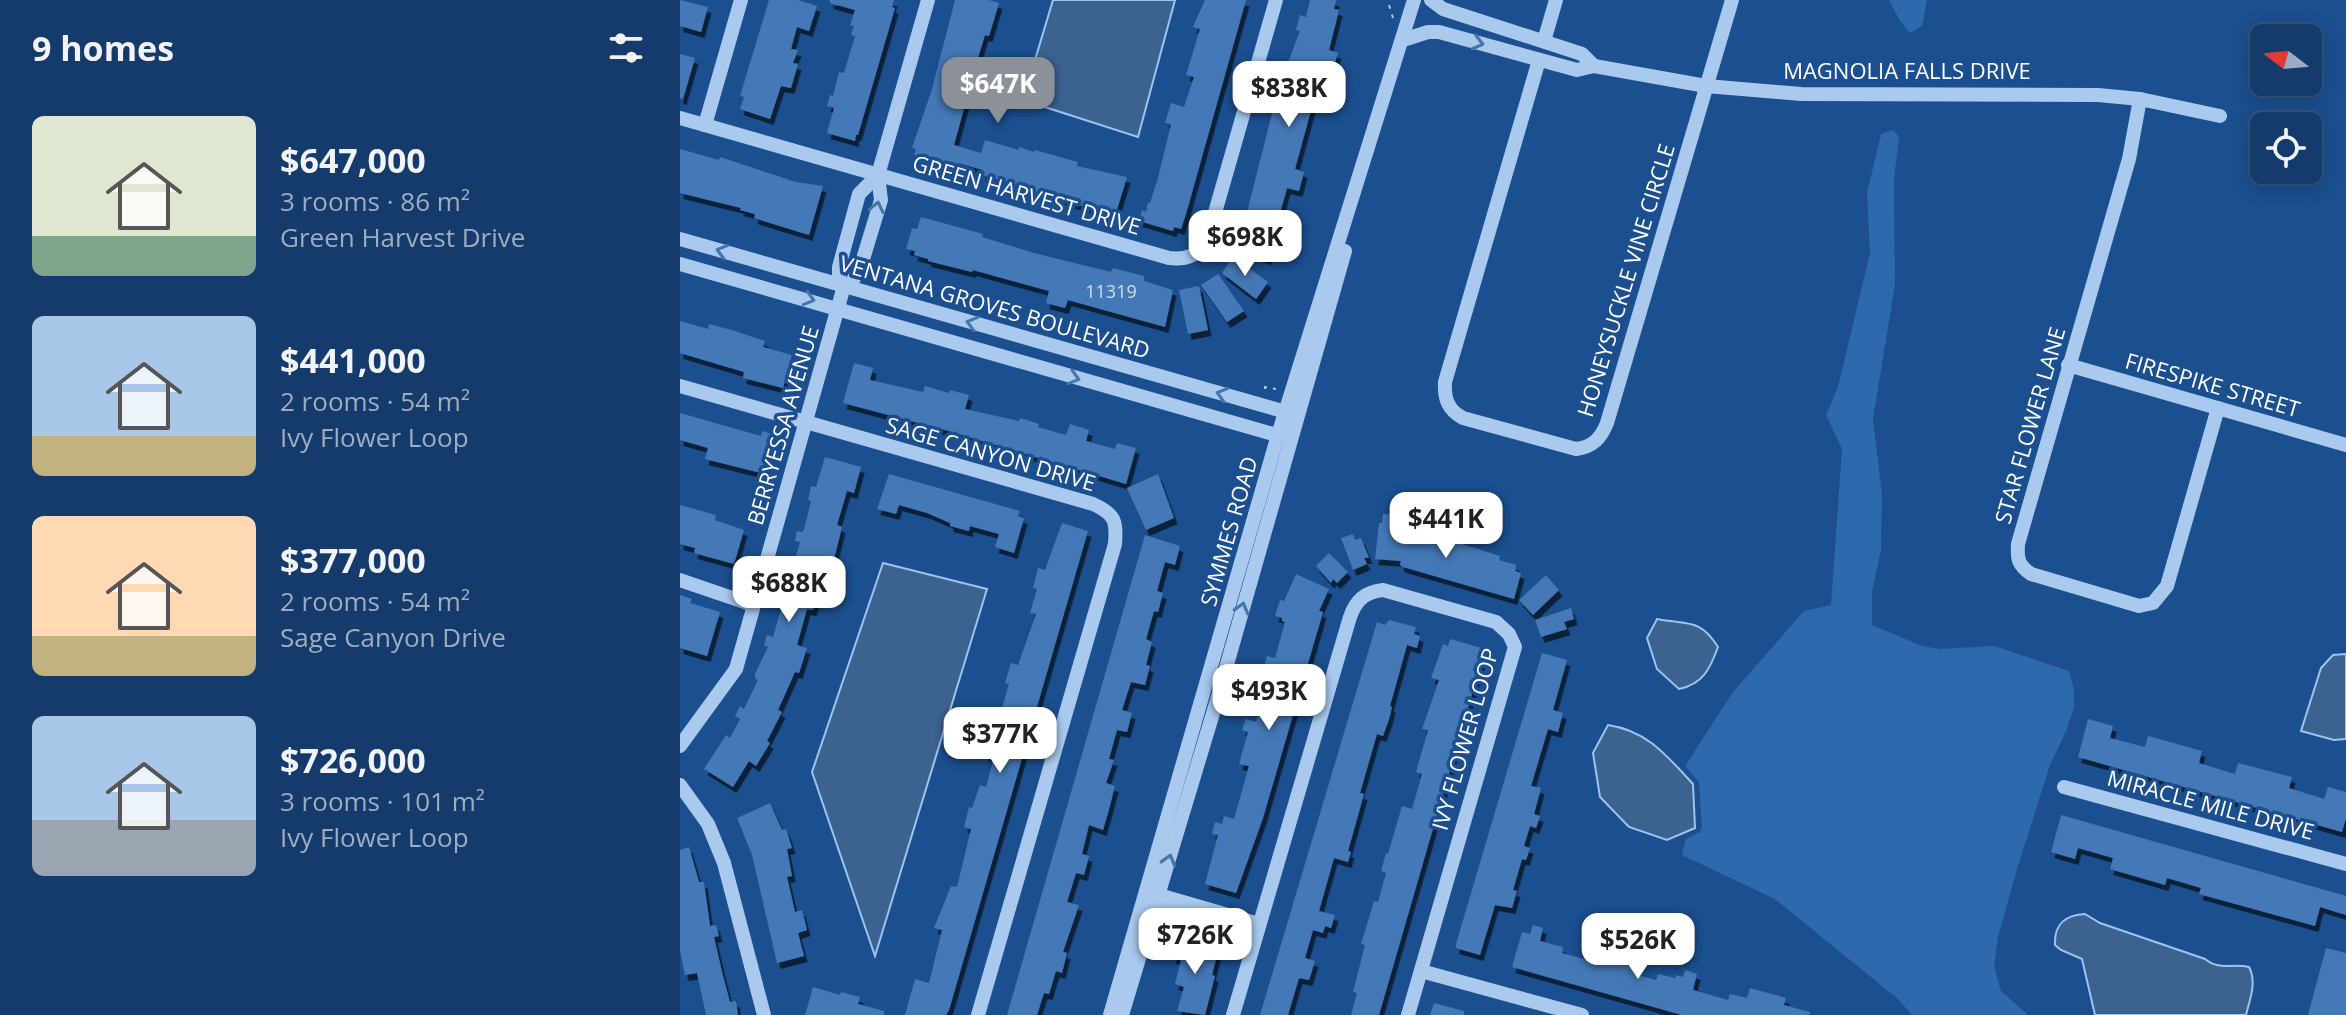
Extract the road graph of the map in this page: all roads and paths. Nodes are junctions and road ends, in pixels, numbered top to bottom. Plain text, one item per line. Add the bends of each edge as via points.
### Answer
1 (741, 0) edge
2 (928, 0) edge
3 (1276, 0) edge
4 (1414, 0) edge
5 (1431, 0) edge
6 (1556, 0) edge
7 (1732, 0) edge
8 (1403, 40) junction
9 (1544, 41) junction
10 (1539, 60) junction
11 (1594, 66) junction
12 (1706, 86) junction
13 (2140, 99) junction
14 (2220, 116) dead end
15 (680, 118) edge
16 (705, 125) junction
17 (878, 175) junction
18 (680, 239) edge
19 (680, 264) edge
20 (844, 286) junction
21 (838, 308) junction
22 (2068, 365) junction
23 (680, 386) edge
24 (2218, 408) junction
25 (1291, 414) junction
26 (804, 423) junction
27 (1285, 437) junction
28 (2346, 445) edge
29 (680, 580) edge
30 (753, 605) junction
31 (680, 746) edge
32 (680, 785) edge
33 (2064, 787) dead end
34 (2346, 864) edge
35 (1150, 899) junction
36 (1258, 930) junction
37 (1421, 971) junction
38 (764, 1015) edge
39 (978, 1015) edge
40 (1110, 1015) edge
41 (1122, 1015) edge
42 (1233, 1015) edge
43 (1408, 1015) edge
44 (1582, 1015) edge

1 - 16 street
2 - 17 street, BERRYESSA AVENUE
3 - 17 street, GREEN HARVEST DRIVE via 1208,237 1193,256 1169,258
4 - 8 street, SYMMES ROAD
5 - 9 street, MAGNOLIA FALLS DRIVE via 1443,9
6 - 9 street
7 - 12 street, HONEYSUCKLE VINE CIRCLE
8 -> 10 street, MAGNOLIA FALLS DRIVE via 1439,32
8 - 25 street, SYMMES ROAD
9 - 11 street, MAGNOLIA FALLS DRIVE via 1582,54
10 - 11 street, MAGNOLIA FALLS DRIVE via 1577,70
10 - 12 street, HONEYSUCKLE VINE CIRCLE via 1444,396 1463,418 1567,448 1586,448 1602,435
11 - 12 street, MAGNOLIA FALLS DRIVE
12 - 13 street, MAGNOLIA FALLS DRIVE via 1801,94 2045,93
13 - 14 street, MAGNOLIA FALLS DRIVE
13 - 22 street, STAR FLOWER LANE via 2129,159
15 - 16 street, GREEN HARVEST DRIVE
16 - 17 street, GREEN HARVEST DRIVE
20 -> 17 street, BERRYESSA AVENUE via 860,269 881,200
17 - 20 street, BERRYESSA AVENUE via 859,194 839,267
20 -> 18 street, VENTANA GROVES BOULEVARD
19 -> 21 street, VENTANA GROVES BOULEVARD
20 - 21 street, BERRYESSA AVENUE
25 -> 20 street, VENTANA GROVES BOULEVARD
21 - 26 street, BERRYESSA AVENUE
21 -> 27 street, VENTANA GROVES BOULEVARD
22 - 24 street, FIRESPIKE STREET
22 - 24 street, STAR FLOWER LANE via 2017,557 2031,574 2139,606 2153,603 2167,586
23 - 26 street, SAGE CANYON DRIVE
24 - 28 street, FIRESPIKE STREET
25 - 27 street, SYMMES ROAD
26 - 30 street, BERRYESSA AVENUE
26 - 39 street, SAGE CANYON DRIVE via 1093,504 1114,520 1115,544
27 - 35 street, SYMMES ROAD
29 - 30 street
30 - 31 street, BERRYESSA AVENUE via 736,669
32 - 38 street via 708,824 724,863
33 - 34 street, MIRACLE MILE DRIVE
35 - 36 street
35 - 40 street, SYMMES ROAD
35 - 41 street, SYMMES ROAD
36 - 37 street, IVY FLOWER LOOP via 1353,608 1366,594 1393,591 1496,622 1515,647
36 - 42 street, IVY FLOWER LOOP
37 - 43 street, IVY FLOWER LOOP
37 - 44 street

